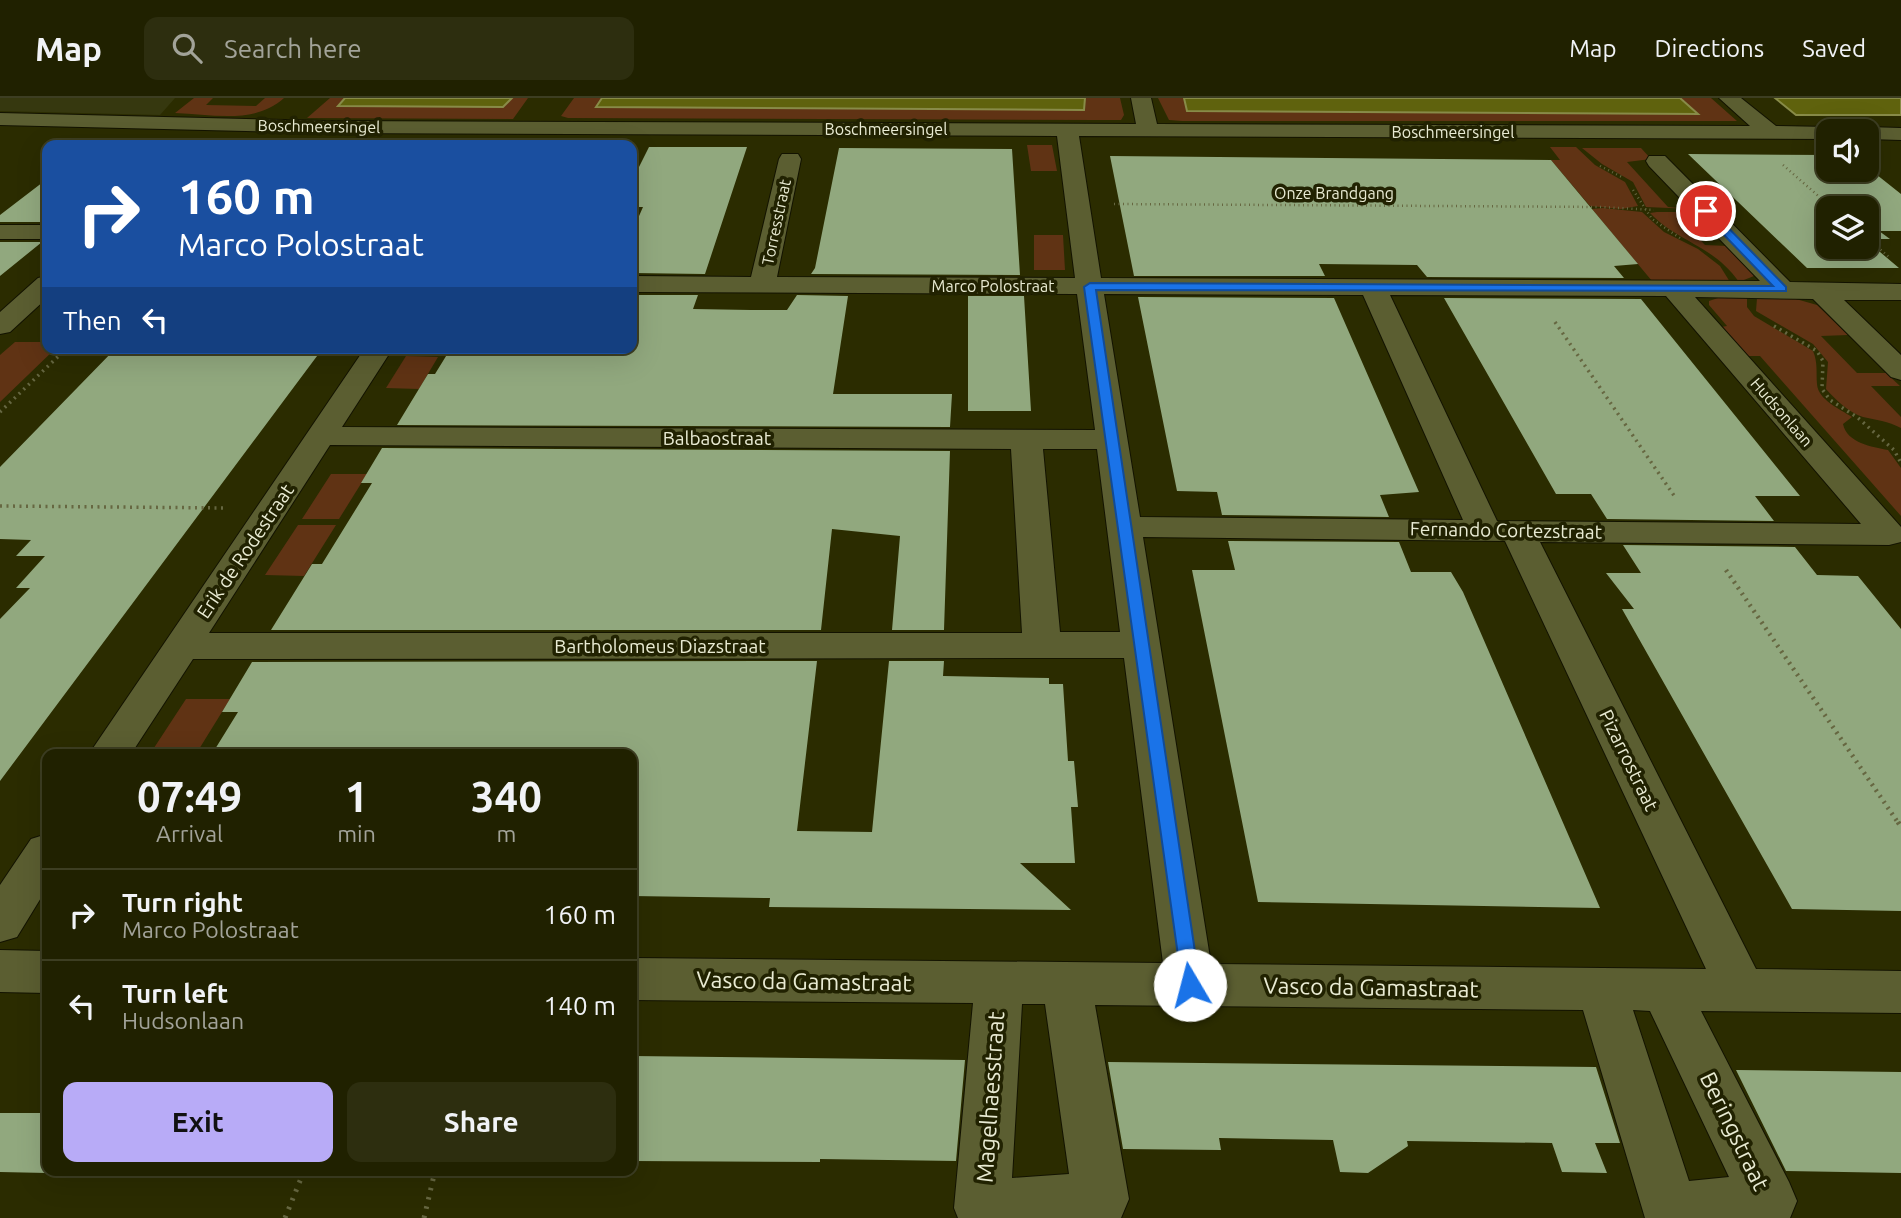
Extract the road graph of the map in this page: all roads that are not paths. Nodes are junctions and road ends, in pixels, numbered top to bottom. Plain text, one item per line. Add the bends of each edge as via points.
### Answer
1 (1141, 98) edge
2 (1729, 98) edge
3 (295, 104) dead end
4 (552, 105) dead end
5 (0, 119) edge
6 (271, 127) junction
7 (537, 128) junction
8 (1068, 130) junction
9 (1148, 130) junction
10 (1771, 133) junction
11 (1816, 133) edge
12 (1879, 134) edge
13 (1901, 134) edge
14 (253, 140) edge
15 (790, 159) dead end
16 (1657, 161) dead end
17 (0, 232) edge
18 (42, 232) edge
19 (637, 284) edge
20 (762, 285) junction
21 (1090, 287) junction
22 (42, 288) edge
23 (1374, 289) junction
24 (1782, 289) junction
25 (1675, 290) junction
26 (1821, 292) junction
27 (1901, 292) edge
28 (0, 326) edge
29 (375, 354) edge
30 (1901, 371) edge
31 (321, 436) junction
32 (1026, 440) junction
33 (1112, 440) junction
34 (1124, 527) junction
35 (1501, 530) junction
36 (1889, 534) joint
37 (1042, 645) junction
38 (1140, 645) junction
39 (181, 646) junction
40 (113, 749) edge
41 (42, 859) edge
42 (0, 923) edge
43 (0, 971) edge
44 (42, 972) edge
45 (637, 979) edge
46 (999, 983) junction
47 (1067, 984) junction
48 (1190, 985) junction
49 (1602, 990) junction
50 (1665, 990) junction
51 (1741, 990) junction
52 (1901, 992) edge

1 - 9 street
2 - 10 street
3 - 6 street
4 - 7 street
5 - 6 street, Boschmeersingel
6 - 7 street, Boschmeersingel
6 - 14 street
7 - 8 street, Boschmeersingel
8 - 9 street, Boschmeersingel
8 - 21 street
9 - 10 street, Boschmeersingel
10 - 11 street, Boschmeersingel
12 - 13 street
15 - 20 street, Torresstraat
16 - 24 street
17 - 18 street
19 - 20 street, Marco Polostraat
20 - 21 street, Marco Polostraat
21 - 23 street, Marco Polostraat
21 - 33 street
22 - 28 street
23 - 25 street, Marco Polostraat
23 - 35 street, Pizarrostraat
24 - 25 street, Marco Polostraat
24 - 26 street, Marco Polostraat
25 - 36 street, Hudsonlaan
26 - 27 street, Marco Polostraat
26 - 30 street
29 - 31 street, Erik de Rodestraat
31 - 32 street, Balbaostraat
31 - 39 street, Erik de Rodestraat
32 - 33 street, Balbaostraat
32 - 37 street
33 - 34 street
34 - 35 street, Fernando Cortezstraat
34 - 38 street
35 - 36 street, Fernando Cortezstraat
35 - 51 street, Pizarrostraat
37 - 38 street, Bartholomeus Diazstraat
37 - 39 street, Bartholomeus Diazstraat
38 - 48 street
39 - 40 street, Erik de Rodestraat
41 - 42 street
43 - 44 street
45 - 46 street, Vasco da Gamastraat
46 - 47 street, Vasco da Gamastraat
46 - 47 street, Magelhaesstraat via 982,1208 1101,1199
47 - 48 street, Vasco da Gamastraat
48 - 49 street, Vasco da Gamastraat
49 - 50 street, Vasco da Gamastraat
49 - 50 street, Beringstraat via 1670,1210 1769,1201
50 - 51 street, Vasco da Gamastraat
51 - 52 street, Vasco da Gamastraat

